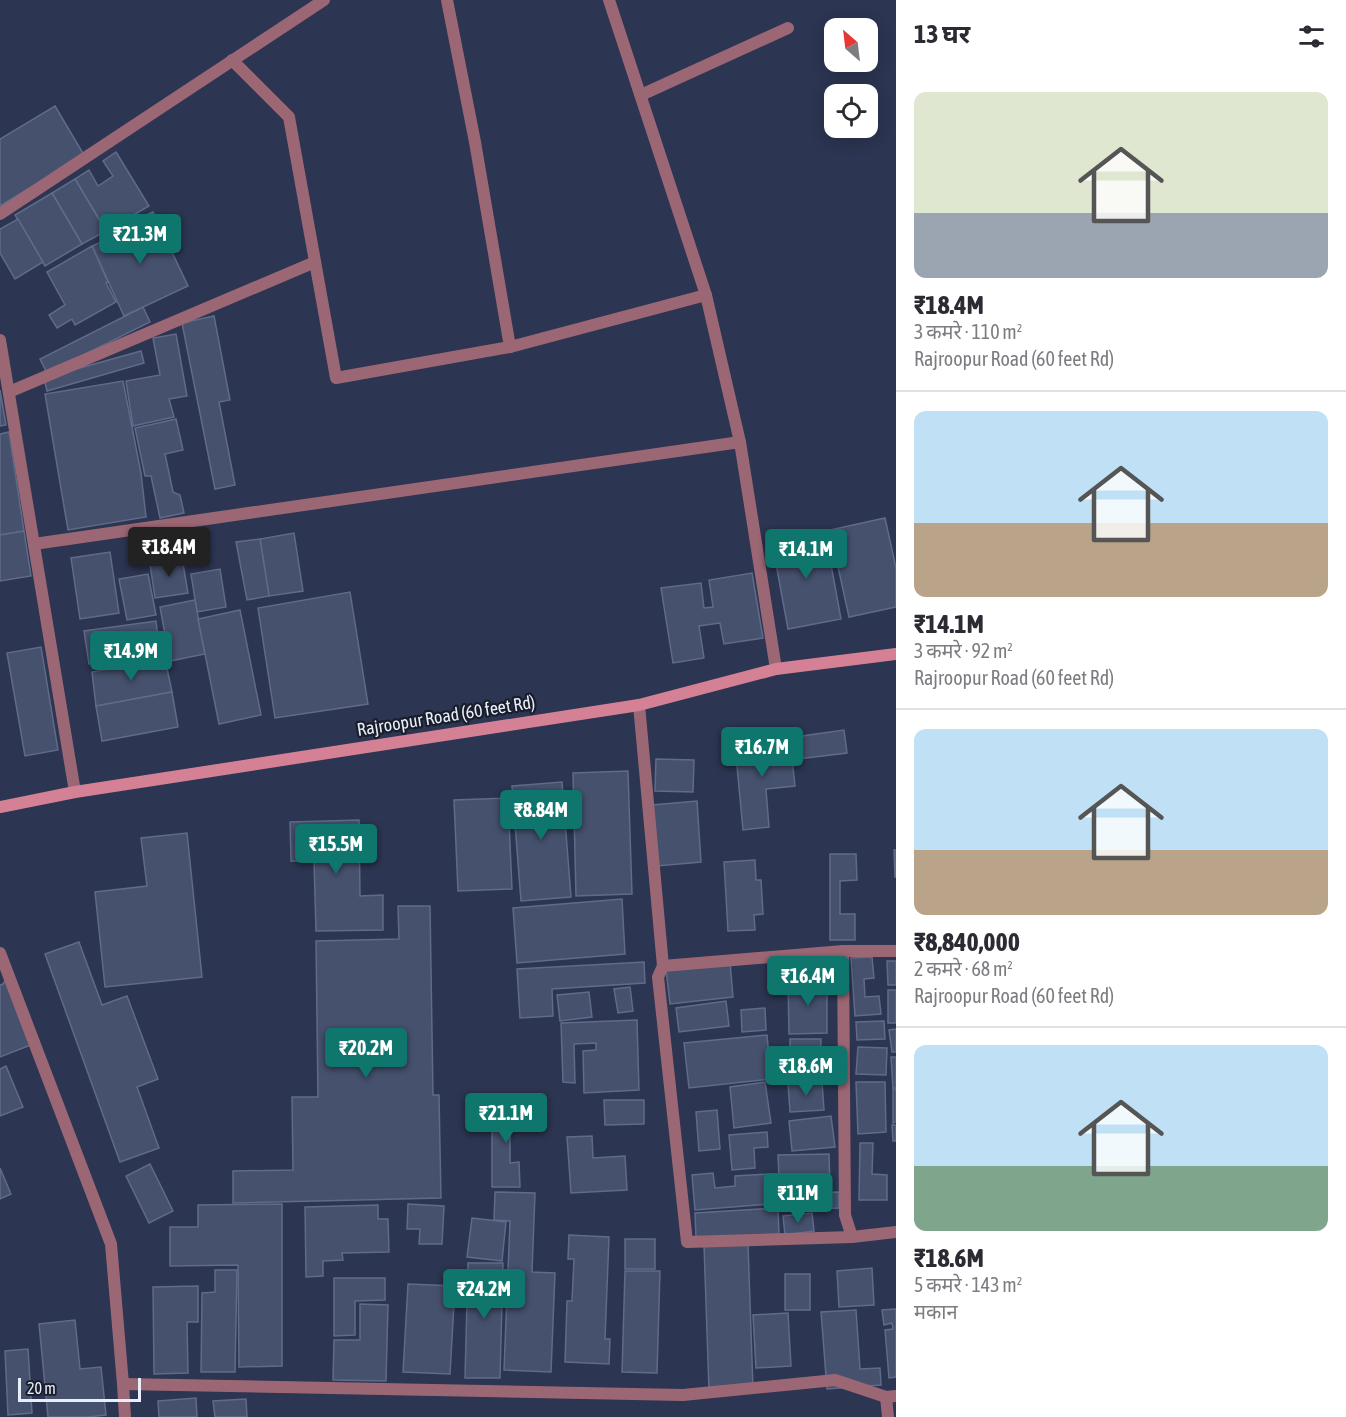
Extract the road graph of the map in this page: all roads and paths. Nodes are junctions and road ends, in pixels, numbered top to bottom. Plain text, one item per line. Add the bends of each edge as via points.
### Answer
1 (324, 0) edge
2 (447, 0) edge
3 (609, 0) edge
4 (788, 28) dead end
5 (232, 60) junction
6 (640, 95) junction
7 (0, 214) edge
8 (315, 262) junction
9 (706, 295) junction
10 (0, 340) edge
11 (510, 347) junction
12 (9, 392) junction
13 (740, 442) junction
14 (34, 544) junction
15 (896, 654) edge
16 (776, 669) junction
17 (639, 705) junction
18 (75, 792) junction
19 (0, 807) edge
20 (843, 951) junction
21 (896, 951) edge
22 (0, 953) edge
23 (663, 966) junction
24 (896, 1232) edge
25 (852, 1237) junction
26 (123, 1384) junction
27 (891, 1397) edge
28 (125, 1417) edge
29 (888, 1417) edge

1 - 5 street
2 - 11 street
3 - 6 street
4 - 6 street
5 - 7 street
5 - 8 street via 289,117
6 - 9 street
8 - 11 street via 336,378
8 - 12 street
9 - 11 street
9 - 13 street
10 - 12 street
12 - 14 street
13 - 14 street
13 - 16 street
14 - 18 street
15 - 16 main road, Rajroopur Road (60 feet Rd)
16 - 17 main road, Rajroopur Road (60 feet Rd)
17 - 18 main road, Rajroopur Road (60 feet Rd)
17 - 23 street
18 - 19 main road, Rajroopur Road (60 feet Rd)
20 - 21 street
20 - 23 street
20 - 25 street via 844,1215
22 - 26 street via 111,1244
23 - 25 street via 658,977 687,1242
24 - 25 street
26 - 27 street via 683,1395 835,1380
26 - 28 street
27 - 29 street

